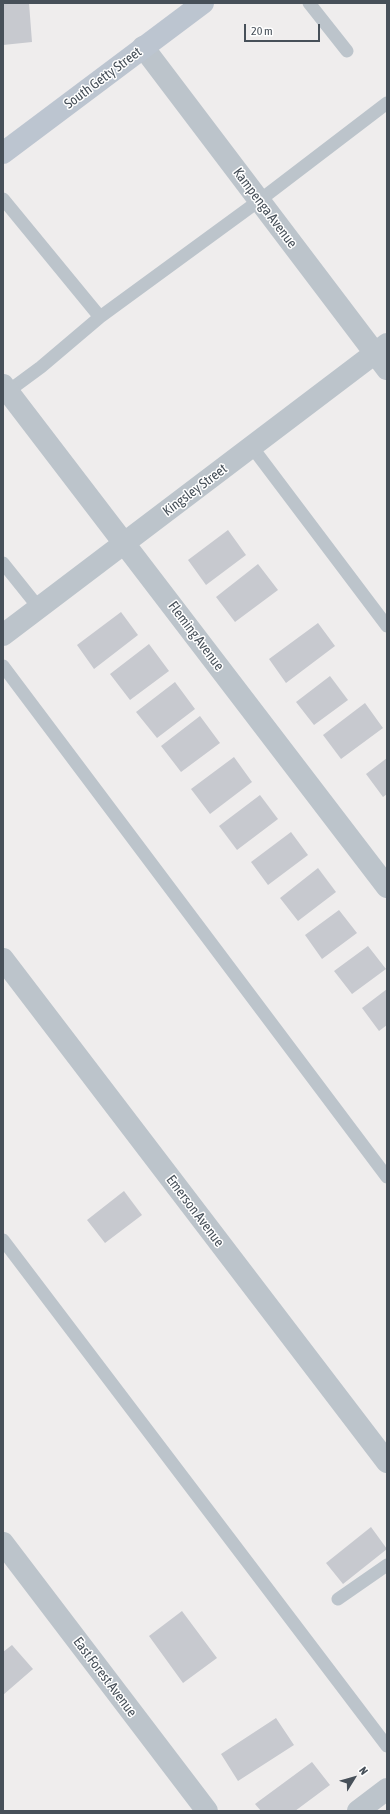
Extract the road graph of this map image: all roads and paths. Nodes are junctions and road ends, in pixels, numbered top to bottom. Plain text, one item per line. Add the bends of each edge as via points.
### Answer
1 (203, 3) edge
2 (309, 3) edge
3 (143, 47) junction
4 (347, 51) dead end
5 (387, 103) edge
6 (6, 145) edge
7 (3, 199) edge
8 (260, 200) junction
9 (100, 317) junction
10 (383, 355) edge
11 (5, 391) edge
12 (252, 447) junction
13 (125, 544) junction
14 (3, 562) edge
15 (39, 608) junction
16 (387, 626) edge
17 (3, 635) edge
18 (3, 666) edge
19 (387, 887) edge
20 (3, 959) edge
21 (387, 1177) edge
22 (3, 1240) edge
23 (387, 1462) edge
24 (3, 1543) edge
25 (387, 1565) edge
26 (338, 1599) dead end
27 (387, 1746) edge
28 (387, 1789) edge
29 (207, 1811) edge
30 (358, 1811) edge

1 - 3 main road, South Getty Street
2 - 4 lane
3 - 6 main road, South Getty Street
3 - 8 street, Kampenga Avenue
5 - 8 lane
7 - 9 lane
8 - 9 lane
8 - 10 street, Kampenga Avenue
9 - 11 lane via 41,367
10 - 12 street, Kingsley Street
11 - 13 street, Fleming Avenue
12 - 13 street, Kingsley Street
12 - 16 lane
13 - 15 street, Kingsley Street
13 - 19 street, Fleming Avenue
14 - 15 lane
15 - 17 street, Kingsley Street
18 - 21 lane
20 - 23 street, Emerson Avenue
22 - 27 lane
24 - 29 street, East Forest Avenue
25 - 26 lane
28 - 30 street

